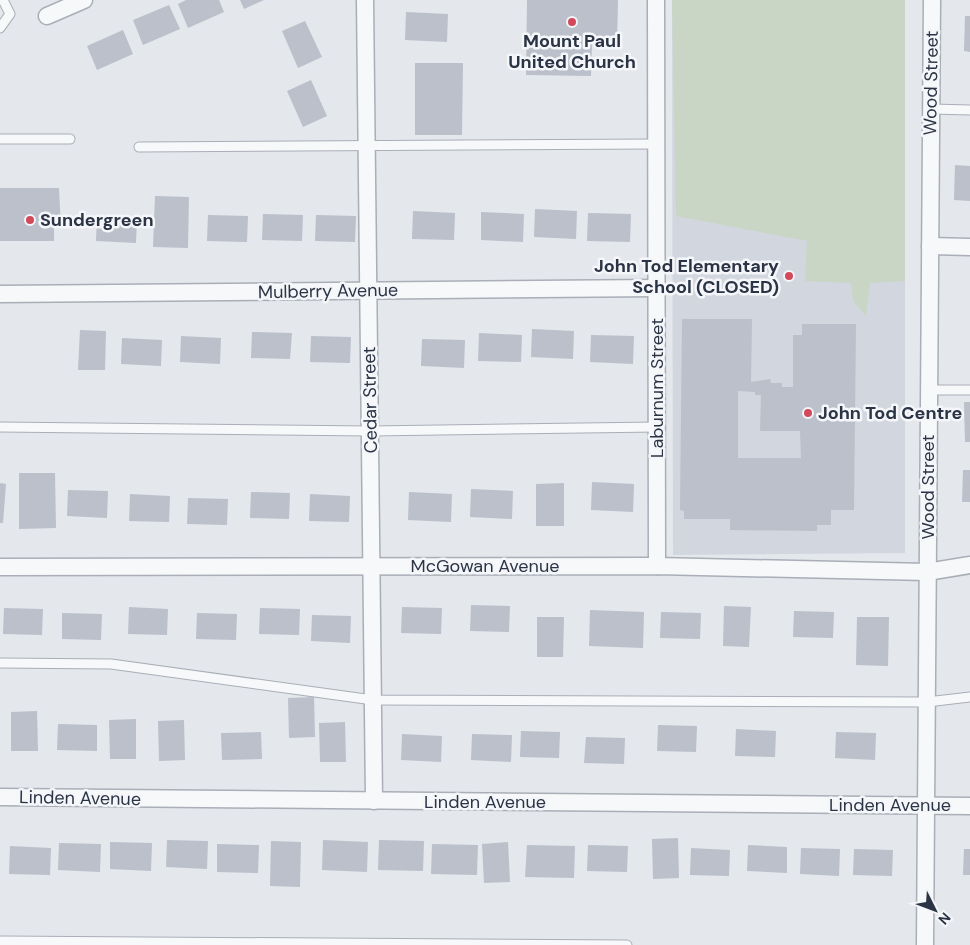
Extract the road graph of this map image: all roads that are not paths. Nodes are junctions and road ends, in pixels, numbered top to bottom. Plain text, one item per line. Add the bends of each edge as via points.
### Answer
1 (3, 0) edge
2 (84, 0) edge
3 (365, 0) edge
4 (656, 0) edge
5 (932, 0) edge
6 (47, 16) dead end
7 (0, 28) edge
8 (931, 109) junction
9 (970, 110) edge
10 (70, 139) dead end
11 (0, 140) edge
12 (656, 144) junction
13 (367, 146) junction
14 (139, 147) dead end
15 (930, 246) junction
16 (970, 247) edge
17 (657, 288) junction
18 (369, 291) junction
19 (0, 294) edge
20 (929, 390) junction
21 (970, 390) edge
22 (657, 427) junction
23 (0, 428) edge
24 (370, 431) junction
25 (970, 564) edge
26 (372, 566) junction
27 (657, 566) junction
28 (0, 567) edge
29 (927, 572) junction
30 (0, 662) edge
31 (970, 697) edge
32 (373, 700) junction
33 (927, 702) junction
34 (0, 797) edge
35 (374, 801) junction
36 (926, 805) junction
37 (970, 806) edge
38 (0, 941) edge
39 (627, 945) edge
40 (925, 945) edge

1 - 7 lane via 10,14
2 - 6 street
3 - 13 street, Cedar Street
4 - 12 street, Laburnum Street
5 - 8 street, Wood Street
8 - 9 lane
8 - 15 street, Wood Street
10 - 11 lane
12 - 13 lane
12 - 17 street, Laburnum Street
13 - 14 lane
13 - 18 street, Cedar Street
15 - 16 street
15 - 20 street, Wood Street
17 - 18 street, Mulberry Avenue
17 - 22 street, Laburnum Street
18 - 19 street, Mulberry Avenue
18 - 24 street, Cedar Street
20 - 21 lane
20 - 29 street, Wood Street
22 - 24 lane
22 - 27 street, Laburnum Street
23 - 24 lane
24 - 26 street, Cedar Street
25 - 29 street, McGowan Avenue
26 - 27 street, McGowan Avenue
26 - 28 street, McGowan Avenue
26 - 32 street, Cedar Street
27 - 29 street, McGowan Avenue
29 - 33 street, Wood Street
30 - 32 lane via 111,664
31 - 33 lane
32 - 33 lane
32 - 35 street, Cedar Street
33 - 36 street, Wood Street
34 - 35 street, Linden Avenue
35 - 36 street, Linden Avenue
36 - 37 street, Linden Avenue
36 - 40 street, Wood Street
38 - 39 lane

